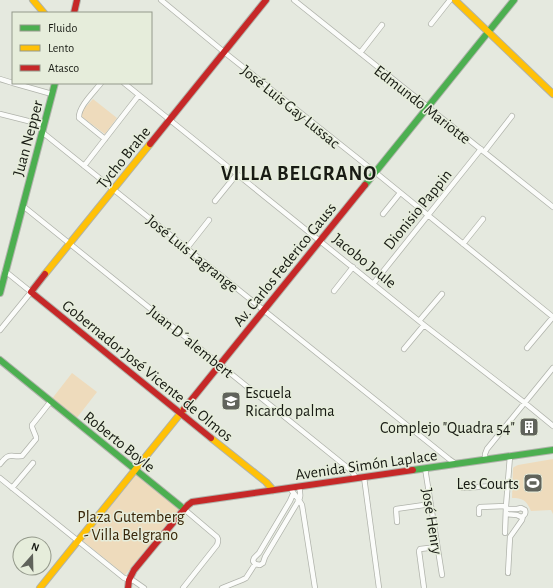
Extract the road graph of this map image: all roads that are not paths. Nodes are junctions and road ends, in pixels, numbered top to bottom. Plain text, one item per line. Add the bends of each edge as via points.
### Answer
1 (33, 0) edge
2 (77, 0) edge
3 (161, 0) edge
4 (266, 0) edge
5 (294, 0) edge
6 (450, 0) edge
7 (455, 0) edge
8 (514, 0) edge
9 (43, 12) edge
10 (74, 12) edge
11 (432, 24) dead end
12 (382, 25) dead end
13 (488, 32) junction
14 (224, 52) junction
15 (360, 53) junction
16 (0, 79) edge
17 (12, 83) edge
18 (17, 84) edge
19 (55, 84) edge
20 (100, 84) edge
21 (125, 84) edge
22 (52, 94) junction
23 (553, 94) edge
24 (139, 95) junction
25 (428, 107) junction
26 (0, 114) edge
27 (512, 116) dead end
28 (170, 120) junction
29 (43, 129) junction
30 (105, 139) junction
31 (482, 151) junction
32 (84, 166) junction
33 (375, 172) junction
34 (237, 174) junction
35 (114, 189) junction
36 (400, 193) junction
37 (215, 201) dead end
38 (23, 206) junction
39 (553, 208) edge
40 (383, 214) dead end
41 (428, 216) junction
42 (483, 219) dead end
43 (209, 220) dead end
44 (320, 241) junction
45 (70, 244) junction
46 (463, 244) junction
47 (187, 248) junction
48 (352, 267) junction
49 (6, 271) junction
50 (374, 284) junction
51 (334, 291) dead end
52 (31, 292) junction
53 (0, 293) edge
54 (442, 294) dead end
55 (264, 310) junction
56 (553, 317) edge
57 (419, 321) junction
58 (424, 325) junction
59 (0, 330) edge
60 (527, 348) dead end
61 (404, 349) dead end
62 (0, 360) edge
63 (220, 365) junction
64 (553, 368) edge
65 (51, 401) junction
66 (525, 403) junction
67 (180, 413) junction
68 (553, 426) edge
69 (553, 450) edge
70 (510, 456) junction
71 (485, 460) junction
72 (33, 463) dead end
73 (0, 464) edge
74 (456, 464) junction
75 (425, 468) junction
76 (135, 469) junction
77 (364, 477) junction
78 (0, 478) edge
79 (356, 478) junction
80 (509, 485) junction
81 (300, 486) junction
82 (12, 488) junction
83 (463, 488) dead end
84 (273, 490) junction
85 (292, 491) junction
86 (299, 500) junction
87 (431, 504) junction
88 (184, 509) junction
89 (506, 510) junction
90 (479, 514) dead end
91 (523, 516) junction
92 (397, 522) dead end
93 (505, 533) dead end
94 (78, 541) junction
95 (437, 547) junction
96 (255, 564) junction
97 (508, 573) dead end
98 (442, 575) dead end
99 (129, 580) junction
100 (40, 588) edge
101 (128, 588) edge
102 (144, 588) edge
103 (183, 588) edge
104 (222, 588) edge
105 (315, 588) edge
106 (379, 588) edge
107 (424, 588) edge

1 - 9 main road
2 - 10 main road
3 - 14 street, José Luis Gay Lussac
4 - 14 main road, Tycho Brahe
5 - 15 street, Edmundo Mariotte
6 - 11 street
7 - 13 main road
8 - 13 main road, Av. Carlos Federico Gauss
12 - 15 street
13 - 23 main road
13 - 25 main road, Av. Carlos Federico Gauss
14 - 28 main road, Tycho Brahe
14 - 33 street, José Luis Gay Lussac
15 - 25 street, Edmundo Mariotte
16 - 17 street
18 - 22 street
19 - 22 main road, Juan Nepper
20 - 30 street via 81,108 79,118
21 - 24 street, Jacobo Joule
22 - 29 main road, Juan Nepper
24 - 28 street, Jacobo Joule
24 - 30 street
25 - 31 street, Edmundo Mariotte
25 - 33 main road, Av. Carlos Federico Gauss
26 - 29 street
27 - 31 street, Dionisio Pappin
28 - 34 street, Jacobo Joule
28 - 35 main road, Tycho Brahe
29 - 32 street, José Luis Lagrange
29 - 38 main road, Juan Nepper
30 - 32 street
31 - 39 street, Edmundo Mariotte
31 - 41 street, Dionisio Pappin
32 - 35 street, José Luis Lagrange
33 - 36 street, José Luis Gay Lussac
33 - 44 main road, Av. Carlos Federico Gauss
34 - 37 street
34 - 44 street, Jacobo Joule
35 - 45 main road, Tycho Brahe
35 - 47 street, José Luis Lagrange
36 - 40 street
36 - 41 street, José Luis Gay Lussac
38 - 45 street, Juan D´alembert
38 - 49 main road, Juan Nepper
41 - 46 street, José Luis Gay Lussac
41 - 50 street, Dionisio Pappin
42 - 46 street
43 - 47 street
44 - 48 street, Jacobo Joule
44 - 55 main road, Av. Carlos Federico Gauss
45 - 52 main road, Tycho Brahe
45 - 63 street, Juan D´alembert
46 - 56 street, José Luis Gay Lussac
47 - 55 street, José Luis Lagrange
48 - 50 street, Jacobo Joule
48 - 51 street
49 - 52 street, Gobernador José Vicente de Olmos
49 - 53 main road, Juan Nepper
50 - 57 street, Jacobo Joule
52 - 59 street, Tycho Brahe
52 - 67 main road, Gobernador José Vicente de Olmos
54 - 57 street
55 - 63 main road, Av. Carlos Federico Gauss
55 - 74 street, José Luis Lagrange
56 - 60 street
57 - 58 street, Jacobo Joule
58 - 61 street
58 - 66 street, Jacobo Joule
62 - 65 main road, Roberto Boyle
63 - 67 main road, Av. Carlos Federico Gauss
63 - 79 street, Juan D´alembert via 348,468
64 - 66 street
65 - 73 street via 33,422 36,438 22,456 9,455
65 - 76 main road, Roberto Boyle
66 - 68 street, Jacobo Joule
66 - 71 street via 487,449
67 - 76 main road, Av. Carlos Federico Gauss
67 - 84 main road, Gobernador José Vicente de Olmos
69 - 70 main road, Avenida Simón Laplace
70 - 71 main road, Avenida Simón Laplace
70 - 80 street
71 - 74 main road, Avenida Simón Laplace
72 - 82 street
74 - 75 main road, Avenida Simón Laplace
75 - 77 main road, Avenida Simón Laplace
75 - 87 street, José Henry
76 - 88 main road, Roberto Boyle
76 - 94 main road, Av. Carlos Federico Gauss
77 - 79 main road, Avenida Simón Laplace
77 - 106 street
78 - 82 street
79 - 81 main road, Avenida Simón Laplace
80 - 83 street
80 - 89 street
81 - 85 main road, Avenida Simón Laplace
81 - 86 street
82 - 94 street
84 - 85 main road, Avenida Simón Laplace
84 - 88 main road, Avenida Simón Laplace via 194,502
85 - 86 street
85 - 96 street via 290,501 254,558
86 - 96 street via 263,563
86 - 105 street via 302,505
87 - 92 street via 396,509
87 - 95 street, José Henry
88 - 99 main road via 134,570
88 - 103 street, Roberto Boyle via 218,539 217,545
89 - 90 street via 480,507
89 - 91 street
89 - 91 street via 523,508
89 - 93 street
91 - 97 street via 510,537
94 - 99 street
94 - 100 main road, Av. Carlos Federico Gauss
95 - 98 street, José Henry
95 - 107 street via 419,551
96 - 104 street via 246,578
99 - 101 main road
99 - 102 street

